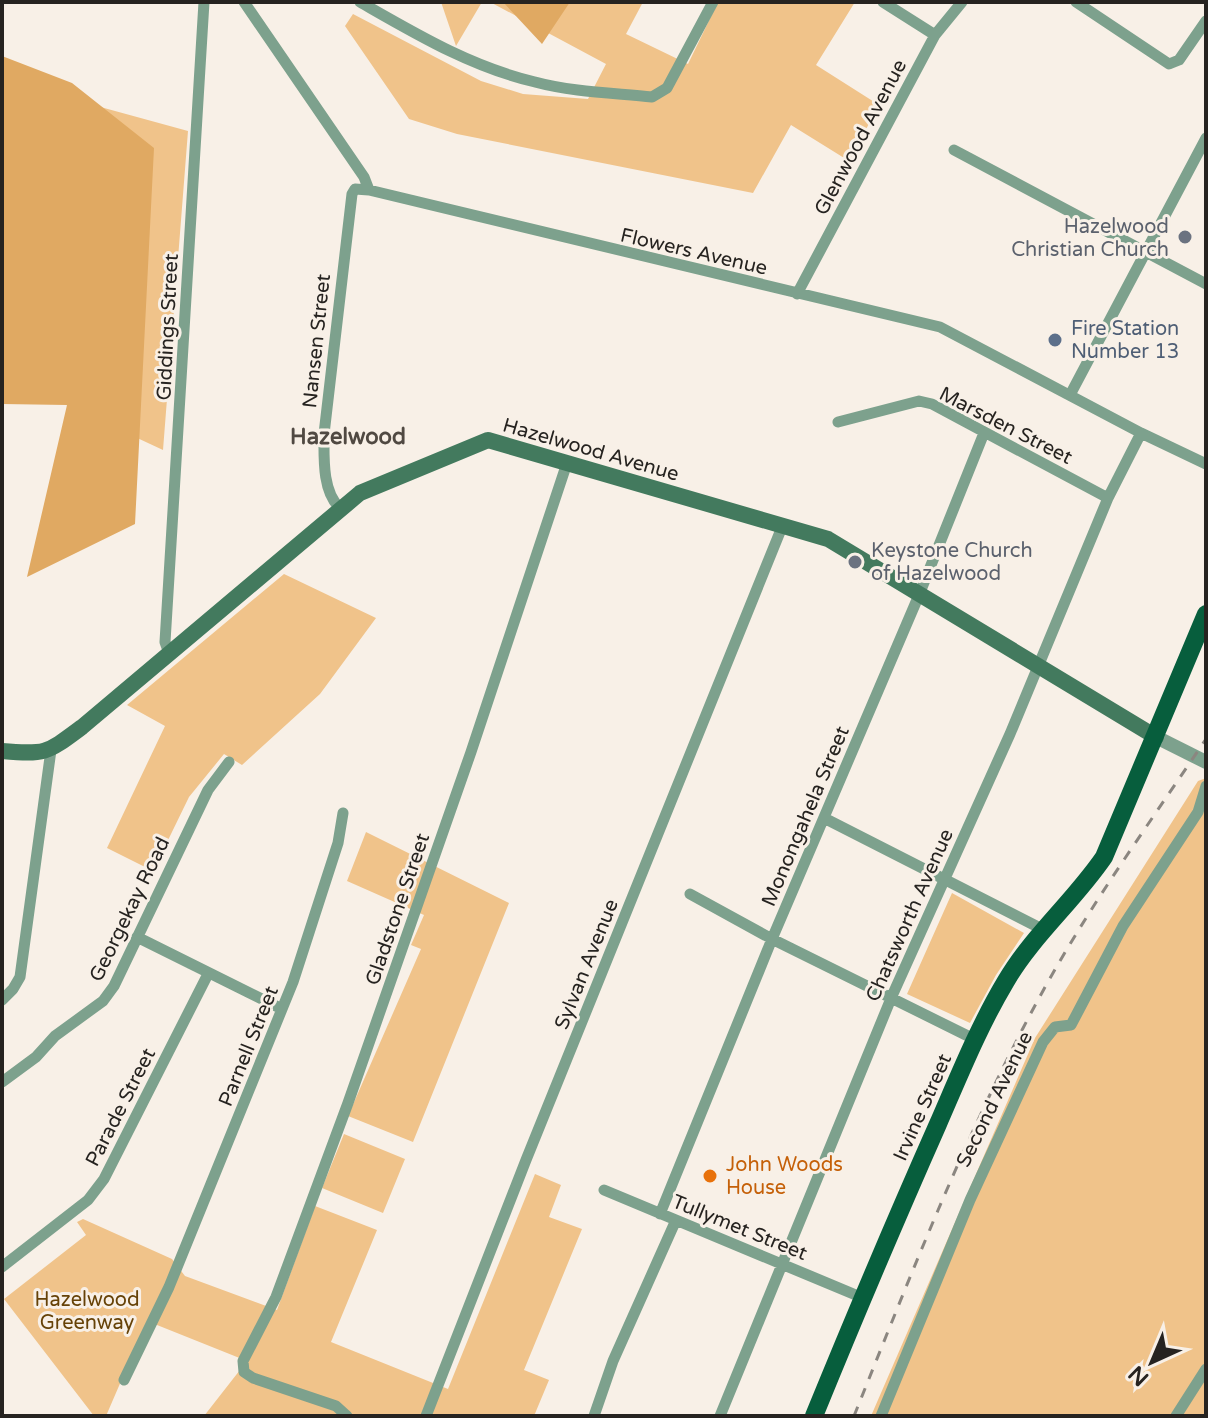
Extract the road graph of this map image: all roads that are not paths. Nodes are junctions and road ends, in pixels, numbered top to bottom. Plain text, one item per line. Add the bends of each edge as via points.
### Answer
1 (204, 2) edge
2 (244, 2) edge
3 (360, 2) edge
4 (713, 2) edge
5 (883, 2) edge
6 (962, 2) edge
7 (1076, 2) edge
8 (1206, 21) edge
9 (935, 35) junction
10 (1206, 138) edge
11 (954, 150) dead end
12 (1202, 156) edge
13 (369, 190) junction
14 (1146, 253) junction
15 (1206, 284) edge
16 (797, 294) junction
17 (1070, 395) junction
18 (838, 422) dead end
19 (984, 433) junction
20 (1141, 433) junction
21 (567, 463) junction
22 (1206, 464) edge
23 (1108, 498) junction
24 (340, 508) junction
25 (782, 527) junction
26 (919, 595) junction
27 (1206, 614) edge
28 (169, 653) junction
29 (1037, 666) junction
30 (1156, 737) junction
31 (51, 750) junction
32 (2, 751) edge
33 (229, 762) dead end
34 (1206, 762) edge
35 (1206, 786) edge
36 (343, 813) dead end
37 (824, 818) junction
38 (944, 878) junction
39 (690, 894) dead end
40 (1042, 929) junction
41 (137, 937) junction
42 (772, 939) junction
43 (208, 974) junction
44 (892, 996) junction
45 (2, 1000) edge
46 (282, 1009) junction
47 (976, 1040) junction
48 (2, 1082) edge
49 (604, 1190) dead end
50 (660, 1214) junction
51 (676, 1220) junction
52 (782, 1264) junction
53 (2, 1267) edge
54 (863, 1298) junction
55 (1206, 1369) edge
56 (124, 1380) dead end
57 (347, 1416) edge
58 (426, 1416) edge
59 (594, 1416) edge
60 (720, 1416) edge
61 (814, 1416) edge
62 (881, 1416) edge
63 (1176, 1416) edge

1 - 28 street, Giddings Street via 165,642
2 - 13 street
3 - 4 street via 453,54 499,72 537,83 652,97 667,88
5 - 9 street
6 - 9 street, Glenwood Avenue
7 - 8 street via 1169,64 1179,60
9 - 16 street, Glenwood Avenue
10 - 12 street
11 - 14 street
12 - 14 street
13 - 16 street, Flowers Avenue
13 - 24 street, Nansen Street via 355,189 352,194 324,434 324,465 333,502
14 - 15 street
14 - 17 street
16 - 17 street, Flowers Avenue via 940,327
17 - 20 street, Flowers Avenue
18 - 19 street, Marsden Street via 919,401
19 - 23 street, Marsden Street
19 - 26 street, Monongahela Street
20 - 22 street, Flowers Avenue
20 - 23 street, Chatsworth Avenue
21 - 24 main road, Hazelwood Avenue via 488,440 360,493
21 - 25 main road, Hazelwood Avenue
21 - 57 street, Gladstone Street via 348,1103 276,1297 243,1361 244,1372 253,1378 336,1406
23 - 29 street, Chatsworth Avenue
24 - 28 main road, Hazelwood Avenue
25 - 26 main road, Hazelwood Avenue via 828,539
25 - 58 street, Sylvan Avenue
26 - 29 main road, Hazelwood Avenue
26 - 37 street, Monongahela Street
27 - 30 main road
28 - 31 main road, Hazelwood Avenue
29 - 30 main road, Hazelwood Avenue
29 - 38 street, Chatsworth Avenue
30 - 34 street, Hazelwood Avenue
30 - 40 main road, Irvine Street via 1112,841 1092,873
31 - 32 main road
31 - 45 street via 20,977
33 - 41 street, Georgekay Road via 208,790
35 - 62 street, Second Avenue via 1198,812 1123,926 1071,1025 1055,1027 1043,1042 970,1200
36 - 46 street, Parnell Street via 338,843
37 - 38 street
37 - 42 street, Monongahela Street
38 - 40 street
38 - 44 street, Chatsworth Avenue
39 - 42 street
40 - 47 main road, Irvine Street via 1006,981
41 - 43 street
41 - 48 street, Georgekay Road via 103,1001
42 - 44 street
42 - 50 street, Monongahela Street
43 - 46 street
43 - 53 street, Parade Street via 104,1179 88,1200
44 - 47 street
44 - 52 street, Chatsworth Avenue
46 - 56 street, Parnell Street via 169,1287
47 - 54 main road, Irvine Street
49 - 50 street, Tullymet Street
50 - 51 street, Tullymet Street
51 - 52 street, Tullymet Street
51 - 59 street
52 - 54 street, Tullymet Street
52 - 60 street, Chatsworth Avenue
54 - 61 main road, Irvine Street
55 - 63 street

